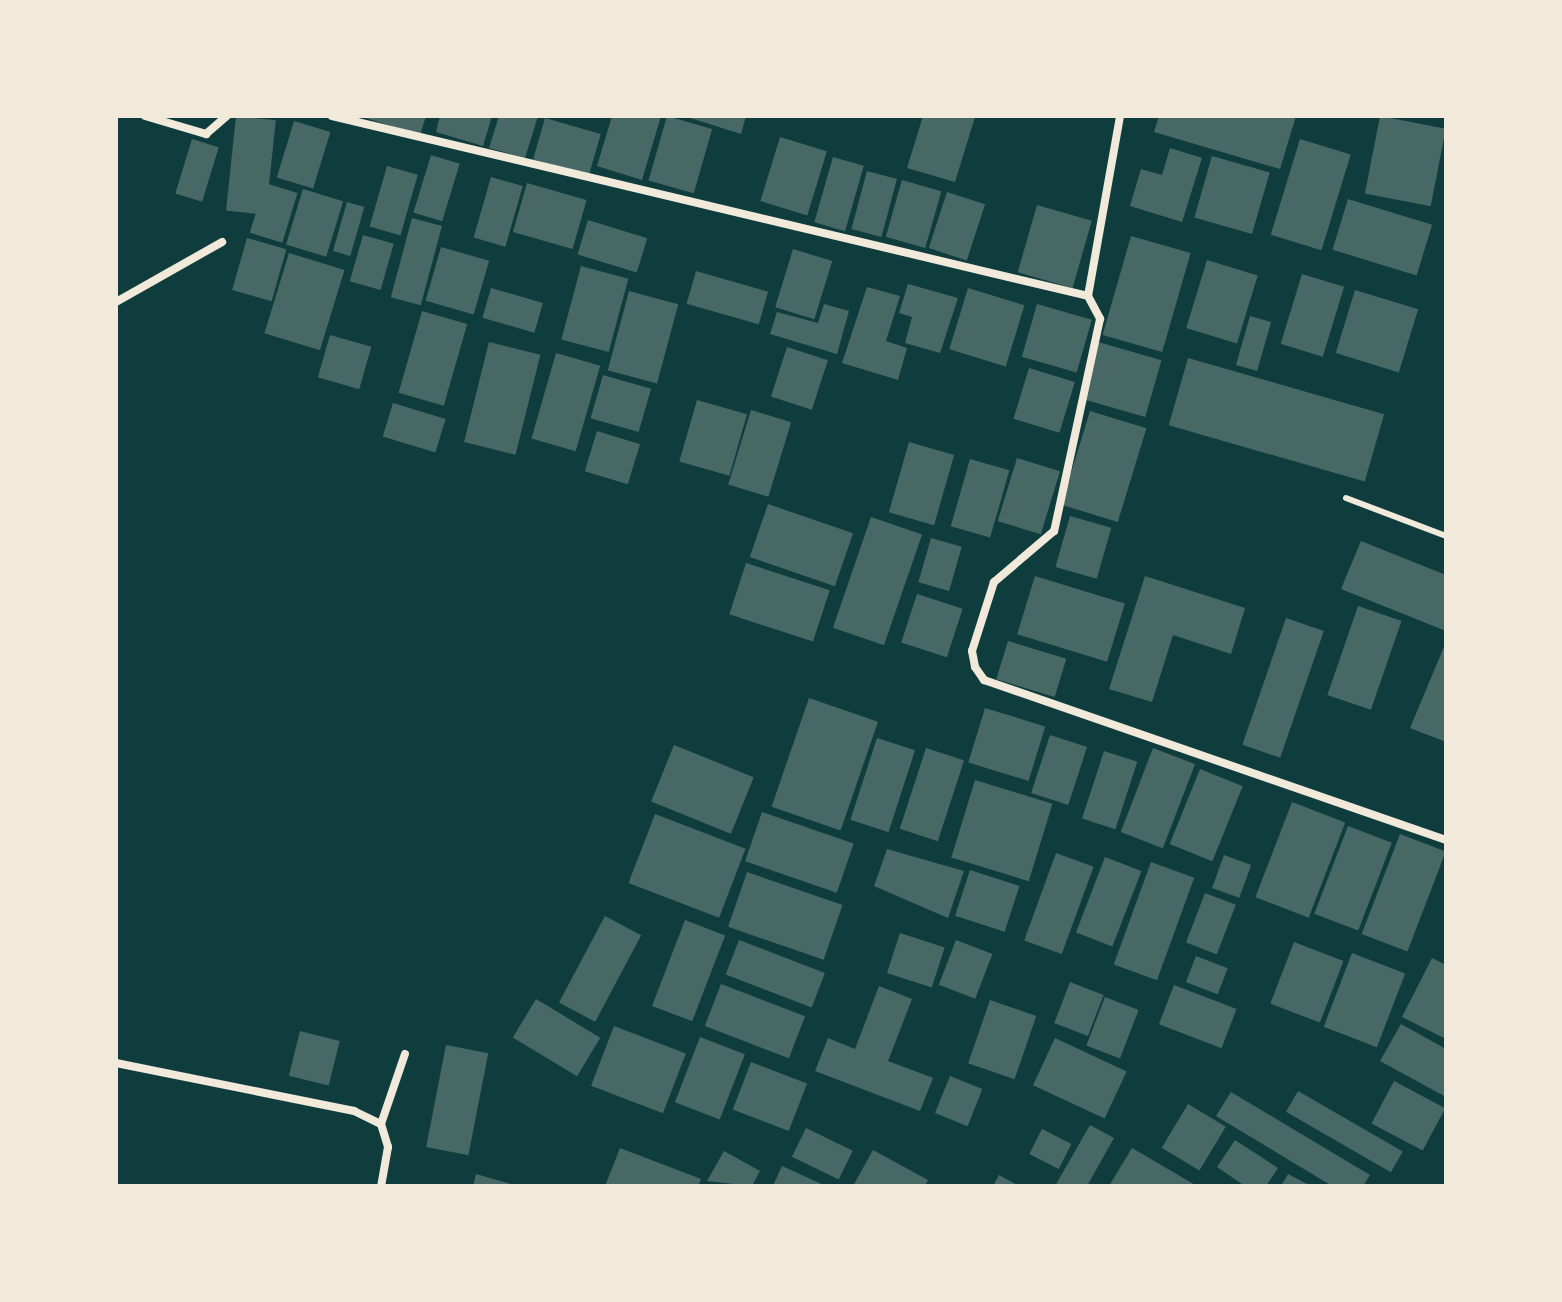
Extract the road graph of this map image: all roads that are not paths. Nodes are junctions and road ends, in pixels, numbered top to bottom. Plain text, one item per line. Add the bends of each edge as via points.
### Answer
1 (145, 116) edge
2 (227, 116) edge
3 (332, 116) edge
4 (1120, 116) edge
5 (222, 242) dead end
6 (1088, 296) junction
7 (116, 302) edge
8 (1346, 498) dead end
9 (1446, 536) edge
10 (1446, 840) edge
11 (405, 1054) dead end
12 (116, 1063) edge
13 (381, 1124) junction
14 (381, 1186) edge

1 - 2 street via 206,134
3 - 6 street
4 - 6 street
5 - 7 street
6 - 10 street via 1100,319 1054,531 994,582 972,651 975,667 984,680
8 - 9 lane
11 - 13 street
12 - 13 street via 354,1111
13 - 14 street via 388,1147

